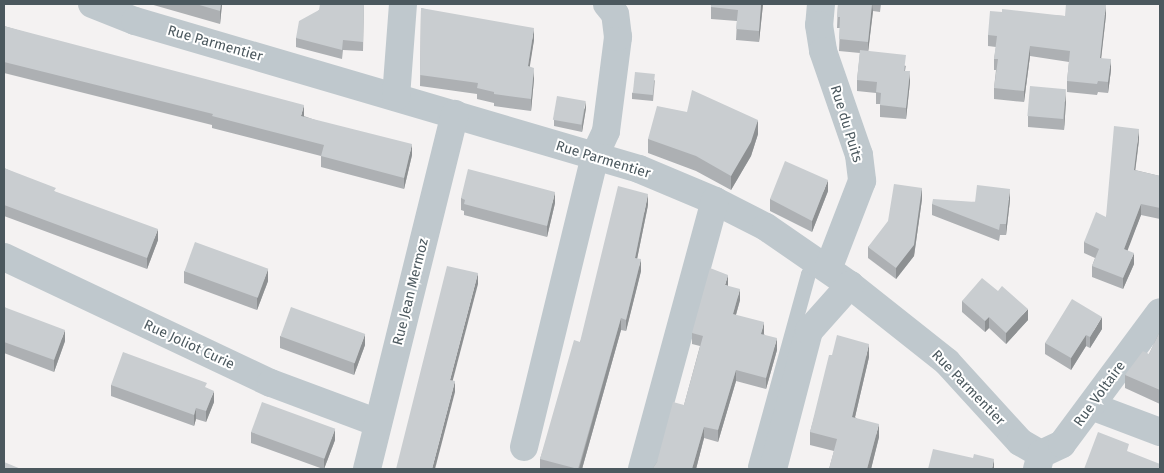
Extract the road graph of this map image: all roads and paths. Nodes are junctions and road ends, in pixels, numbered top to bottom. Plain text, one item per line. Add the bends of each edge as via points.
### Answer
1 (92, 4) edge
2 (403, 4) edge
3 (607, 4) edge
4 (821, 4) edge
5 (396, 97) junction
6 (455, 114) junction
7 (595, 156) junction
8 (715, 201) junction
9 (4, 257) edge
10 (822, 265) junction
11 (850, 286) junction
12 (1160, 312) edge
13 (1092, 406) junction
14 (378, 423) junction
15 (1160, 432) edge
16 (524, 447) dead end
17 (1039, 462) edge
18 (764, 468) edge
19 (367, 469) edge
20 (642, 469) edge

1 - 5 street, Rue Parmentier via 135,21
2 - 5 street
3 - 7 street via 615,14 618,37 606,131
4 - 10 street, Rue du Puits via 819,25 823,51 859,156 862,181
5 - 6 street, Rue Parmentier
6 - 7 street, Rue Parmentier
6 - 14 street, Rue Jean Mermoz
7 - 8 street, Rue Parmentier via 639,169
7 - 16 street
8 - 10 street, Rue Parmentier via 766,227
8 - 20 street
9 - 14 street, Rue Joliot Curie via 271,383
10 - 11 street, Rue Parmentier
10 - 18 lane via 808,274
11 - 17 street, Rue Parmentier via 947,362
11 - 18 street via 809,331
12 - 13 street, Rue Voltaire
13 - 15 street
13 - 17 street, Rue Voltaire via 1062,444
14 - 19 street, Rue Jean Mermoz

